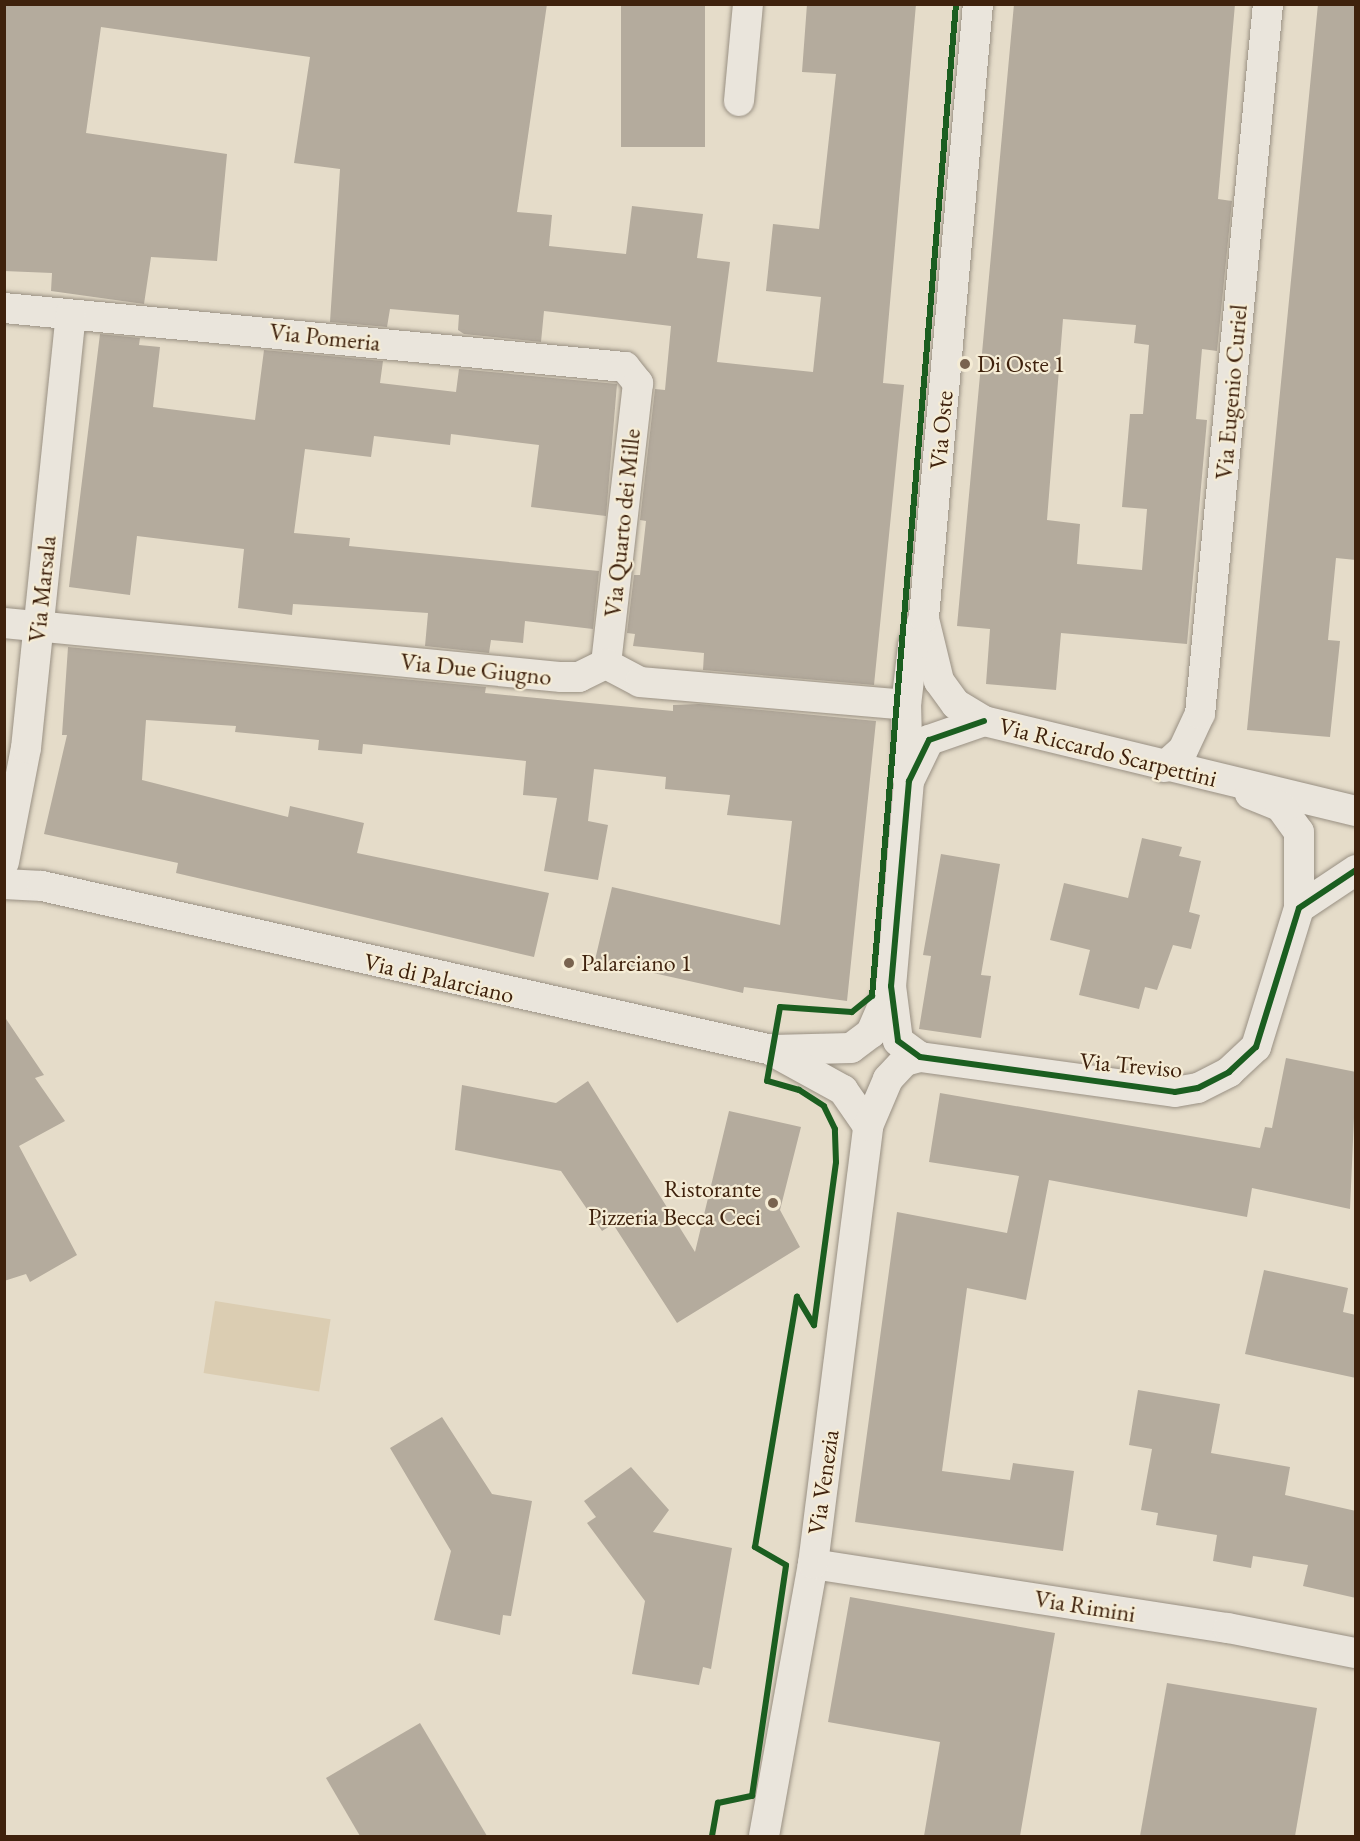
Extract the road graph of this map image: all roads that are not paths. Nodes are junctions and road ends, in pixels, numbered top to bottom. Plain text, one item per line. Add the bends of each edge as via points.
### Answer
1 (748, 4) edge
2 (978, 4) edge
3 (1268, 4) edge
4 (739, 101) dead end
5 (4, 308) edge
6 (71, 315) junction
7 (638, 383) joint
8 (924, 617) junction
9 (4, 623) edge
10 (37, 626) junction
11 (606, 664) junction
12 (906, 705) junction
13 (984, 721) junction
14 (1164, 767) junction
15 (1214, 780) junction
16 (909, 782) junction
17 (1356, 811) edge
18 (4, 862) edge
19 (1356, 870) edge
20 (4, 884) edge
21 (1299, 908) junction
22 (891, 986) junction
23 (871, 1033) joint
24 (771, 1050) junction
25 (920, 1057) junction
26 (868, 1126) junction
27 (813, 1564) junction
28 (1356, 1653) edge
29 (764, 1836) edge

1 - 4 street
2 - 8 street, Via Oste
3 - 14 street, Via Eugenio Curiel via 1200,714 1183,750
5 - 6 street, Via Pomeria
6 - 7 street, Via Pomeria via 616,365
6 - 10 street, Via Marsala
7 - 11 street, Via Quarto dei Mille
8 - 12 street, Via Oste via 913,646
8 - 13 street, Via Riccardo Scarpettini via 939,681 956,704
9 - 10 street, Via Due Giugno
10 - 11 street, Via Due Giugno via 561,677 579,677
10 - 18 street, Via Marsala via 19,808
11 - 12 street via 640,682
12 - 16 street, Via Oste via 903,762
13 - 14 street, Via Riccardo Scarpettini
13 - 16 street, Via Oste via 929,740
14 - 15 street, Via Riccardo Scarpettini
15 - 17 street, Via Riccardo Scarpettini via 1291,792
15 - 21 street, Via Treviso via 1280,806 1292,819 1302,850
16 - 22 street, Via Oste
19 - 21 street
20 - 24 street, Via di Palarciano via 42,886
21 - 25 street, Via Treviso via 1256,1047 1229,1072 1198,1088 1175,1092
22 - 23 street, Via Oste
22 - 25 street, Via Oste via 898,1041
23 - 24 street, Via di Palarciano via 851,1048
24 - 26 street via 843,1090
25 - 26 street, Via Venezia via 905,1061 888,1079
26 - 27 street, Via Venezia
27 - 28 street, Via Rimini via 1228,1628
27 - 29 street, Via Venezia

